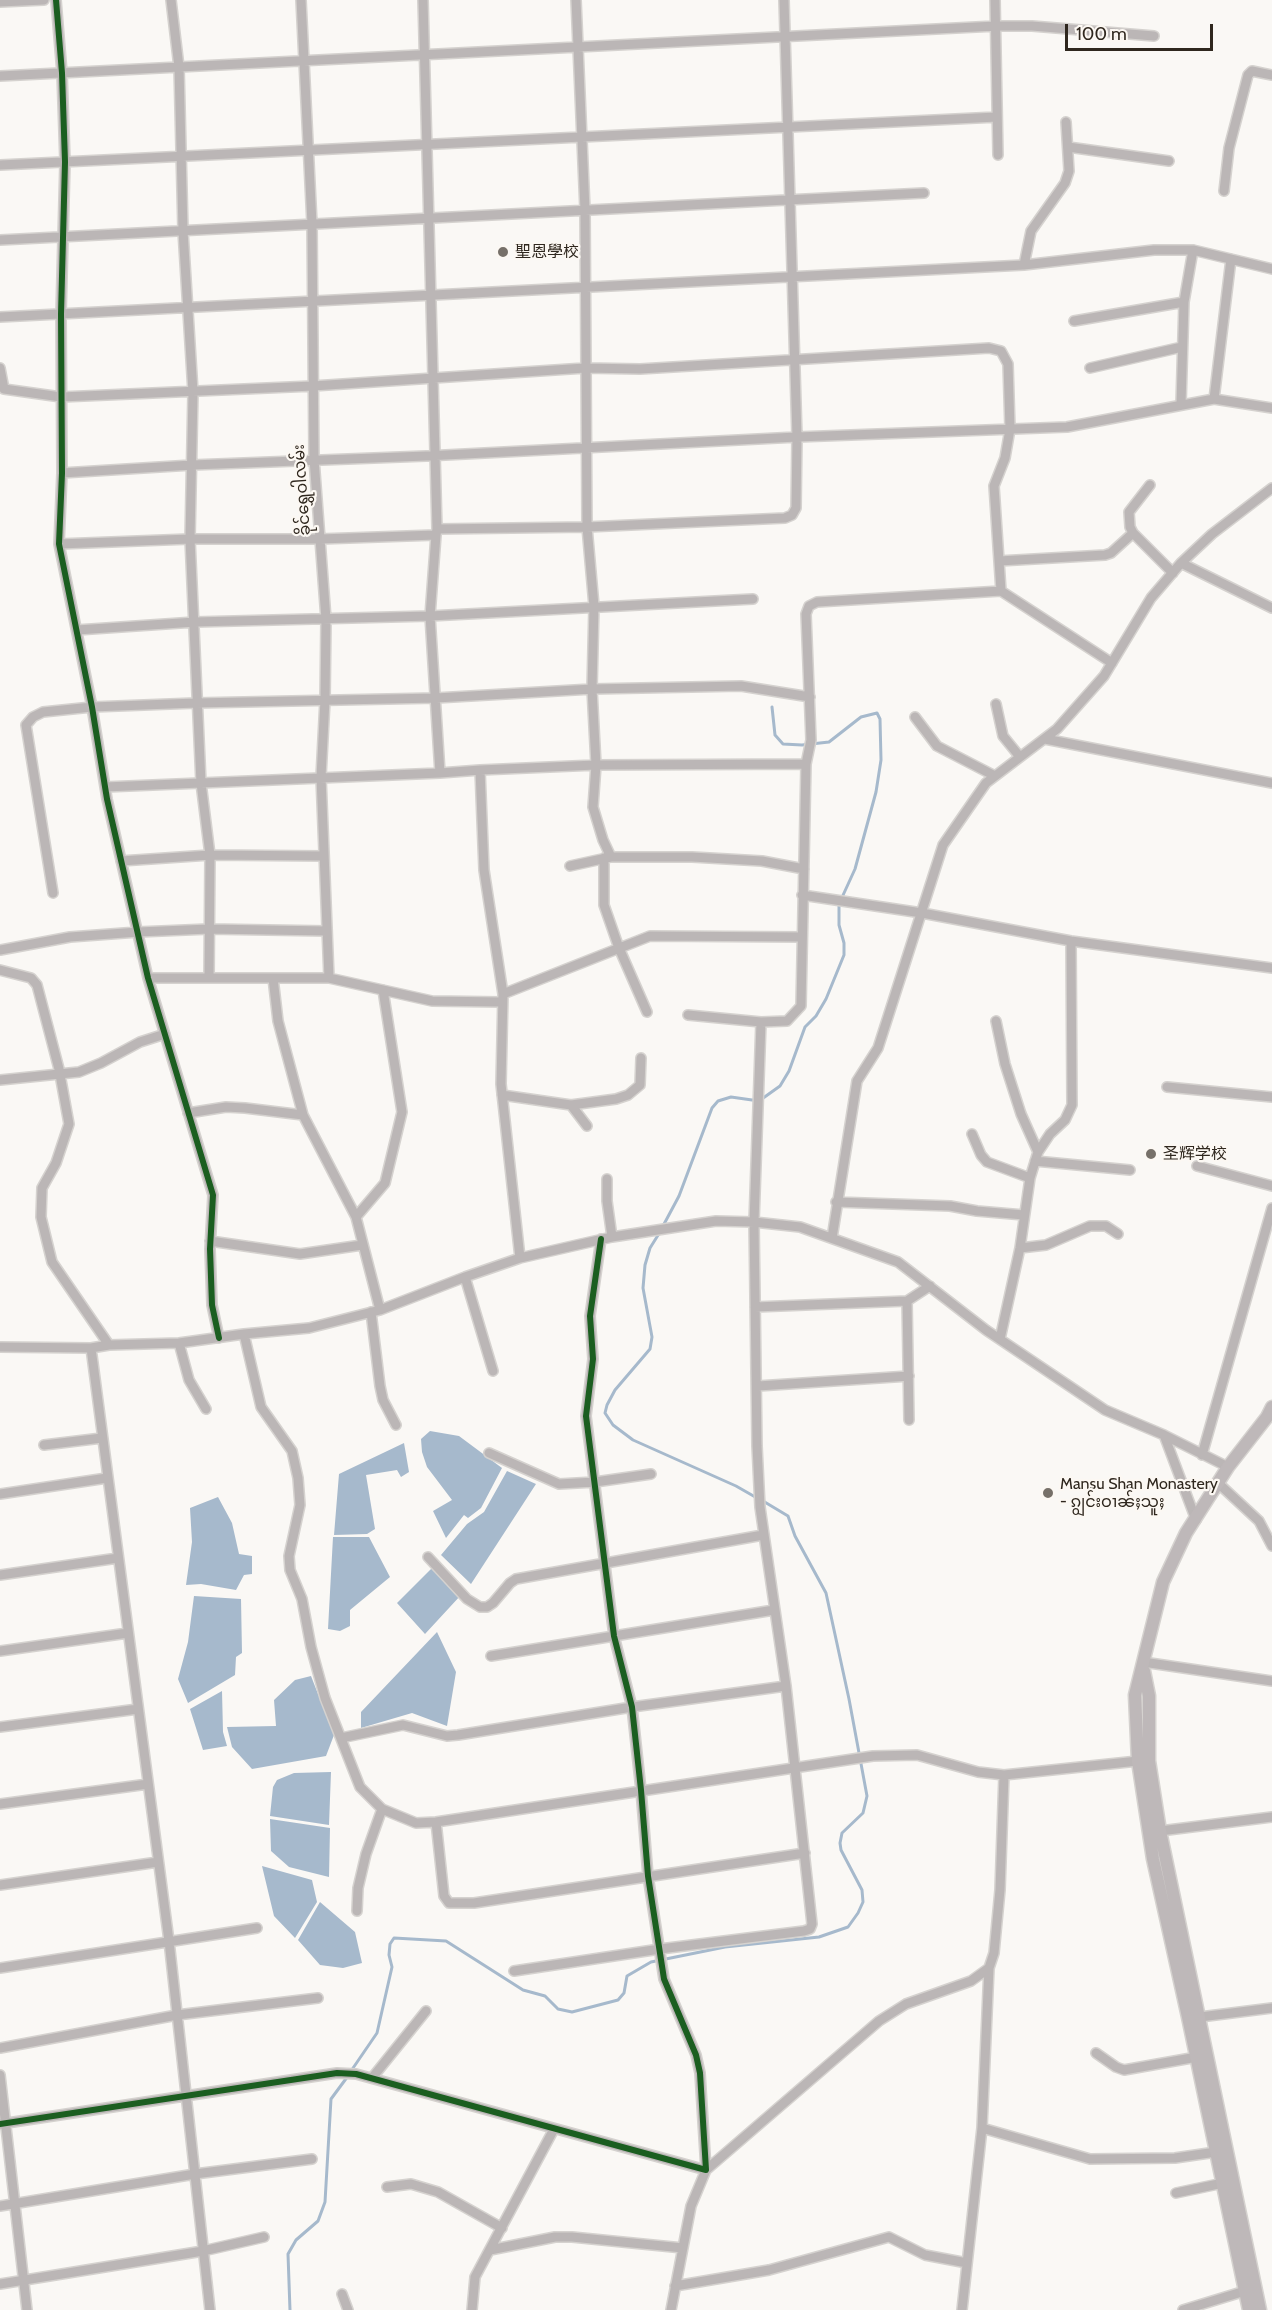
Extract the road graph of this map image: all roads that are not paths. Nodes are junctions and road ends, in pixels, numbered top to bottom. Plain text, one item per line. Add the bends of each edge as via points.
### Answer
1 (44, 0) edge
2 (56, 0) edge
3 (171, 0) edge
4 (301, 0) edge
5 (423, 0) edge
6 (576, 0) edge
7 (784, 0) edge
8 (995, 0) edge
9 (0, 2) edge
10 (996, 26) junction
11 (1154, 36) dead end
12 (785, 38) junction
13 (579, 47) junction
14 (424, 55) junction
15 (304, 61) junction
16 (179, 67) junction
17 (62, 73) junction
18 (1272, 75) edge
19 (0, 76) edge
20 (997, 117) junction
21 (1066, 122) dead end
22 (788, 127) junction
23 (583, 137) junction
24 (427, 144) junction
25 (1068, 147) junction
26 (308, 150) junction
27 (998, 155) dead end
28 (181, 156) junction
29 (1169, 161) dead end
30 (65, 162) junction
31 (0, 165) edge
32 (1224, 191) dead end
33 (924, 193) dead end
34 (790, 200) junction
35 (585, 210) junction
36 (429, 218) junction
37 (312, 224) junction
38 (183, 231) junction
39 (63, 237) junction
40 (0, 240) edge
41 (1193, 250) junction
42 (1231, 259) junction
43 (1024, 265) junction
44 (1272, 269) edge
45 (792, 277) junction
46 (584, 287) junction
47 (431, 295) junction
48 (314, 301) junction
49 (1184, 302) junction
50 (188, 307) junction
51 (61, 314) junction
52 (0, 317) edge
53 (1074, 321) dead end
54 (1182, 347) junction
55 (795, 360) junction
56 (0, 368) edge
57 (585, 368) junction
58 (1089, 368) dead end
59 (433, 376) junction
60 (313, 386) junction
61 (193, 392) junction
62 (62, 398) junction
63 (1214, 399) junction
64 (1181, 404) junction
65 (1272, 408) edge
66 (1010, 429) junction
67 (797, 436) junction
68 (587, 448) junction
69 (435, 455) junction
70 (314, 459) junction
71 (192, 465) junction
72 (62, 473) junction
73 (1150, 485) dead end
74 (1272, 488) edge
75 (587, 527) junction
76 (437, 532) junction
77 (1133, 533) junction
78 (190, 539) junction
79 (320, 539) junction
80 (59, 544) junction
81 (999, 561) junction
82 (1181, 563) junction
83 (1173, 573) junction
84 (1001, 591) junction
85 (753, 599) dead end
86 (594, 606) junction
87 (1272, 609) edge
88 (430, 616) junction
89 (326, 619) junction
90 (195, 622) junction
91 (77, 630) junction
92 (1112, 663) junction
93 (592, 689) junction
94 (810, 697) junction
95 (436, 698) junction
96 (325, 700) junction
97 (196, 703) junction
98 (996, 704) dead end
99 (92, 707) junction
100 (915, 717) dead end
101 (1045, 739) junction
102 (1020, 757) junction
103 (806, 764) junction
104 (596, 765) junction
105 (480, 770) junction
106 (440, 773) junction
107 (995, 776) junction
108 (321, 777) junction
109 (201, 783) junction
110 (1272, 783) edge
111 (105, 787) junction
112 (210, 855) junction
113 (324, 855) junction
114 (608, 858) junction
115 (121, 861) junction
116 (570, 866) dead end
117 (804, 869) junction
118 (53, 893) dead end
119 (802, 895) junction
120 (922, 913) junction
121 (209, 929) junction
122 (327, 931) junction
123 (138, 933) junction
124 (802, 937) junction
125 (1071, 941) junction
126 (619, 948) junction
127 (0, 950) edge
128 (1272, 968) edge
129 (0, 970) edge
130 (148, 978) junction
131 (209, 978) junction
132 (273, 978) junction
133 (329, 978) junction
134 (383, 990) junction
135 (502, 998) junction
136 (646, 1012) dead end
137 (688, 1015) dead end
138 (996, 1021) dead end
139 (761, 1022) junction
140 (165, 1034) junction
141 (641, 1058) dead end
142 (60, 1073) junction
143 (0, 1080) edge
144 (1167, 1087) dead end
145 (502, 1095) junction
146 (1272, 1097) edge
147 (571, 1105) junction
148 (188, 1113) junction
149 (303, 1115) junction
150 (587, 1126) dead end
151 (972, 1134) dead end
152 (1037, 1157) junction
153 (1197, 1166) dead end
154 (1130, 1170) dead end
155 (1030, 1178) junction
156 (607, 1179) dead end
157 (1272, 1186) edge
158 (836, 1202) junction
159 (1272, 1208) edge
160 (1024, 1215) junction
161 (356, 1217) junction
162 (754, 1222) junction
163 (1118, 1234) dead end
164 (612, 1237) junction
165 (832, 1238) junction
166 (601, 1239) junction
167 (210, 1241) junction
168 (362, 1245) junction
169 (1020, 1248) junction
170 (520, 1258) junction
171 (465, 1277) junction
172 (930, 1286) junction
173 (907, 1301) junction
174 (755, 1307) junction
175 (375, 1311) junction
176 (244, 1334) junction
177 (219, 1338) junction
178 (1000, 1339) junction
179 (179, 1344) junction
180 (109, 1345) junction
181 (91, 1348) junction
182 (2, 1349) edge
183 (493, 1371) dead end
184 (909, 1376) junction
185 (758, 1386) junction
186 (206, 1408) dead end
187 (1270, 1413) edge
188 (909, 1420) dead end
189 (396, 1425) dead end
190 (1164, 1435) junction
191 (102, 1438) junction
192 (44, 1445) dead end
193 (489, 1453) dead end
194 (1202, 1455) junction
195 (1228, 1467) junction
196 (651, 1474) dead end
197 (107, 1478) junction
198 (595, 1482) junction
199 (1218, 1483) junction
200 (0, 1494) edge
201 (1196, 1520) junction
202 (763, 1535) junction
203 (1272, 1546) edge
204 (429, 1557) dead end
205 (118, 1558) junction
206 (606, 1563) junction
207 (0, 1575) edge
208 (774, 1610) junction
209 (128, 1633) junction
210 (614, 1636) junction
211 (0, 1651) edge
212 (491, 1656) dead end
213 (1143, 1664) junction
214 (1272, 1681) edge
215 (786, 1686) junction
216 (632, 1707) junction
217 (138, 1709) junction
218 (0, 1727) edge
219 (341, 1738) junction
220 (1138, 1761) junction
221 (795, 1767) junction
222 (1004, 1775) junction
223 (148, 1784) junction
224 (642, 1790) junction
225 (0, 1804) edge
226 (382, 1809) junction
227 (1272, 1817) edge
228 (436, 1822) junction
229 (1160, 1831) junction
230 (805, 1853) junction
231 (159, 1862) junction
232 (648, 1876) junction
233 (0, 1885) edge
234 (357, 1911) dead end
235 (256, 1928) dead end
236 (169, 1941) junction
237 (660, 1952) junction
238 (0, 1968) edge
239 (989, 1968) junction
240 (514, 1971) dead end
241 (318, 1998) dead end
242 (1272, 2008) edge
243 (426, 2011) dead end
244 (177, 2015) junction
245 (1200, 2017) junction
246 (0, 2048) edge
247 (1096, 2053) dead end
248 (1197, 2057) junction
249 (0, 2075) edge
250 (372, 2078) junction
251 (186, 2097) junction
252 (3, 2123) edge
253 (982, 2128) junction
254 (554, 2129) junction
255 (1216, 2152) junction
256 (312, 2158) dead end
257 (706, 2170) junction
258 (195, 2174) junction
259 (1223, 2183) junction
260 (387, 2187) dead end
261 (1176, 2193) dead end
262 (16, 2203) junction
263 (0, 2205) edge
264 (502, 2228) junction
265 (264, 2237) dead end
266 (683, 2248) junction
267 (490, 2250) junction
268 (203, 2251) junction
269 (967, 2263) junction
270 (24, 2280) junction
271 (0, 2284) edge
272 (675, 2286) junction
273 (1245, 2291) junction
274 (342, 2294) dead end
275 (27, 2310) edge
276 (210, 2310) edge
277 (348, 2310) edge
278 (472, 2310) edge
279 (671, 2310) edge
280 (962, 2310) edge
281 (1183, 2310) edge
282 (1249, 2310) edge
283 (1260, 2310) edge

1 - 9 street
2 - 17 street
3 - 16 street
4 - 15 street, ခိုင်ရွှေဝါလမ်း
5 - 14 street
6 - 13 street
7 - 12 street
8 - 10 street
10 - 11 street
10 - 12 street
10 - 20 street
12 - 13 street
12 - 22 street
13 - 14 street
13 - 23 street
14 - 15 street
14 - 24 street
15 - 16 street
15 - 26 street, ခိုင်ရွှေဝါလမ်း
16 - 17 street
16 - 28 street
17 - 19 street
17 - 30 street
18 - 32 street via 1252,71 1248,75 1229,148
20 - 22 street
20 - 27 street
21 - 25 street
22 - 23 street
22 - 34 street
23 - 24 street
23 - 35 street
24 - 26 street
24 - 36 street
25 - 29 street
25 - 43 street via 1065,183 1031,231
26 - 28 street
26 - 37 street, ခိုင်ရွှေဝါလမ်း
28 - 30 street
28 - 38 street
30 - 31 street
30 - 39 street
33 - 34 street
34 - 35 street
34 - 45 street
35 - 36 street
35 - 46 street
36 - 37 street
36 - 47 street
37 - 38 street
37 - 48 street, ခိုင်ရွှေဝါလမ်း
38 - 39 street
38 - 50 street
39 - 40 street
39 - 51 street
41 - 42 street
41 - 43 street via 1154,250
41 - 49 street
42 - 44 street
42 - 63 street
43 - 45 street
45 - 46 street
45 - 55 street
46 - 47 street
46 - 57 street
47 - 48 street
47 - 59 street
48 - 50 street
48 - 60 street, ခိုင်ရွှေဝါလမ်း
49 - 53 street
49 - 54 street
50 - 51 street
50 - 61 street
51 - 52 street
51 - 62 street
54 - 58 street
54 - 64 street
55 - 57 street via 640,369
55 - 66 street via 989,348 1001,351 1008,364
55 - 67 street
56 - 62 street via 4,389
57 - 59 street
57 - 68 street
59 - 60 street
59 - 69 street
60 - 61 street
60 - 70 street, ခိုင်ရွှေဝါလမ်း
61 - 62 street
61 - 71 street
62 - 72 street
63 - 64 street
63 - 65 street
64 - 66 street via 1066,427
66 - 67 street
66 - 81 street via 1005,458 994,486
67 - 68 street
67 - 75 street via 796,508 792,515
68 - 69 street
68 - 75 street
69 - 70 street
69 - 76 street
70 - 71 street
70 - 79 street, ခိုင်ရွှေဝါလမ်း
71 - 72 street
71 - 78 street
72 - 80 street
73 - 77 street via 1129,512
74 - 82 street
75 - 76 street
75 - 86 street
76 - 79 street
76 - 88 street
77 - 81 street via 1105,555
77 - 83 street
78 - 79 street
78 - 80 street
78 - 90 street
79 - 89 street, ခိုင်ရွှေဝါလမ်း
80 - 91 street
81 - 84 street
82 - 83 street
82 - 87 street
83 - 92 street via 1151,598
84 - 92 street
84 - 94 street via 817,602 809,606 806,614
85 - 86 street
86 - 88 street
86 - 93 street
88 - 89 street
88 - 95 street
89 - 90 street
89 - 96 street, ခိုင်ရွှေဝါလမ်း
90 - 91 street
90 - 97 street
91 - 99 street
92 - 101 street
93 - 94 street via 741,686
93 - 95 street
93 - 104 street
94 - 103 street via 811,740
95 - 96 street
95 - 106 street
96 - 97 street
96 - 108 street, ခိုင်ရွှေဝါလမ်း
97 - 99 street
97 - 109 street
98 - 102 street via 1003,736
99 - 111 street
99 - 118 street via 43,712 26,725
100 - 107 street via 937,746
101 - 102 street
101 - 110 street
102 - 107 street
103 - 104 street
103 - 117 street
104 - 105 street
104 - 114 street via 593,807
105 - 106 street
105 - 135 street via 484,870
106 - 108 street
107 - 120 street via 943,845
108 - 109 street
108 - 113 street, ခိုင်ရွှေဝါလမ်း
109 - 111 street
109 - 112 street
111 - 115 street
112 - 113 street
112 - 115 street
112 - 121 street
113 - 122 street, ခိုင်ရွှေဝါလမ်း
114 - 116 street
114 - 117 street via 692,857 762,861
114 - 126 street via 604,905
115 - 123 street
117 - 119 street
119 - 120 street
119 - 124 street
120 - 125 street
120 - 158 street via 878,1048 857,1081
121 - 122 street
121 - 123 street
121 - 131 street
122 - 133 street, ခိုင်ရွှေဝါလမ်း
123 - 127 street via 70,937
123 - 130 street
124 - 126 street via 650,936
124 - 139 street via 801,1006 787,1021
125 - 128 street
125 - 152 street via 1072,1105
126 - 135 street
126 - 136 street
129 - 142 street via 30,978 38,986
130 - 131 street
130 - 140 street
131 - 132 street
132 - 133 street
132 - 149 street via 278,1021
133 - 134 street
134 - 135 street via 432,1001
134 - 161 street via 402,1112 386,1183
135 - 145 street
137 - 139 street
138 - 152 street via 1005,1064
139 - 162 street
140 - 142 street via 79,1072
140 - 148 street
141 - 147 street via 637,1090 616,1099
142 - 143 street
142 - 180 street via 69,1124 56,1163 42,1188 41,1217 52,1262
144 - 146 street
145 - 147 street
145 - 170 street
147 - 150 street
148 - 149 street via 226,1107
148 - 167 street via 213,1195
149 - 161 street
151 - 155 street via 987,1162
152 - 154 street
152 - 155 street
153 - 157 street
155 - 160 street
156 - 164 street
158 - 160 street via 950,1206
158 - 165 street
159 - 194 street
160 - 169 street
161 - 168 street
162 - 164 street via 716,1221
162 - 165 street via 800,1227
162 - 174 street
163 - 169 street via 1106,1226 1090,1226 1046,1245
164 - 166 street
165 - 172 street via 898,1262
166 - 170 street
166 - 198 street via 590,1317 593,1359 586,1416
167 - 168 street via 300,1254
167 - 177 street via 212,1305
168 - 175 street
169 - 178 street
170 - 171 street
171 - 175 street
171 - 183 street
172 - 173 street
172 - 178 street
173 - 174 street
173 - 184 street
174 - 185 street
175 - 176 street via 309,1328
175 - 189 street via 380,1386
176 - 177 street
176 - 219 street via 261,1407 292,1451 300,1505 289,1556 290,1570 302,1599 311,1647
177 - 179 street
178 - 190 street via 1105,1410
179 - 180 street
179 - 186 street via 189,1380
180 - 181 street
181 - 182 street
181 - 191 street
184 - 185 street
184 - 188 street
185 - 202 street via 757,1446
187 - 195 main road
190 - 194 street
190 - 201 street
191 - 192 street
191 - 197 street
193 - 198 street via 559,1484
194 - 195 street
195 - 199 main road
196 - 198 street
197 - 200 street
197 - 205 street
198 - 206 street
199 - 201 main road
199 - 203 street via 1259,1521
201 - 213 main road via 1163,1582
202 - 206 street
202 - 208 street
204 - 206 street via 467,1599 480,1607 494,1603 516,1580
205 - 207 street
205 - 209 street
206 - 210 street
208 - 210 street
208 - 215 street
209 - 211 street
209 - 217 street
210 - 212 street
210 - 216 street
213 - 214 street
213 - 220 main road via 1135,1695
213 - 229 main road via 1149,1695 1149,1761
215 - 216 street
215 - 221 street
216 - 219 street via 458,1735 403,1725
216 - 224 street
217 - 218 street
217 - 223 street
219 - 226 street via 360,1787
220 - 222 street
220 - 248 main road via 1153,1859
221 - 222 street via 866,1757 917,1755
221 - 224 street
221 - 230 street
222 - 239 street via 1000,1890
223 - 225 street
223 - 231 street
224 - 228 street
224 - 232 street
226 - 228 street via 416,1823
226 - 234 street via 366,1854
227 - 229 street
228 - 232 street via 444,1896 449,1904
229 - 245 main road
230 - 232 street
230 - 237 street via 810,1929
231 - 233 street
231 - 236 street
232 - 237 street
235 - 236 street
236 - 238 street
236 - 244 street
237 - 240 street
237 - 257 street via 664,1979 700,2073
239 - 253 street
239 - 257 street via 971,1981 906,2004 879,2021
241 - 244 street
242 - 245 street
243 - 250 street
244 - 246 street
244 - 251 street
245 - 283 main road
247 - 248 street via 1124,2070
248 - 255 main road
249 - 252 street
250 - 251 street via 337,2073
250 - 254 street
251 - 252 street
251 - 258 street
252 - 262 street
253 - 255 street via 1090,2159 1175,2158
253 - 269 street
254 - 257 street
254 - 264 street
255 - 259 main road
256 - 258 street
257 - 266 street via 691,2206
258 - 262 street
258 - 268 street
259 - 261 street
259 - 273 main road
260 - 264 street via 411,2184 438,2192
262 - 263 street
262 - 270 street
264 - 267 street
265 - 268 street
266 - 267 street via 555,2237
266 - 272 street
267 - 278 street via 475,2277
268 - 270 street
268 - 276 street
269 - 272 street via 925,2255 889,2237 769,2270
269 - 280 street
270 - 271 street
270 - 275 street
272 - 279 street
273 - 281 street
273 - 282 main road
274 - 277 street

